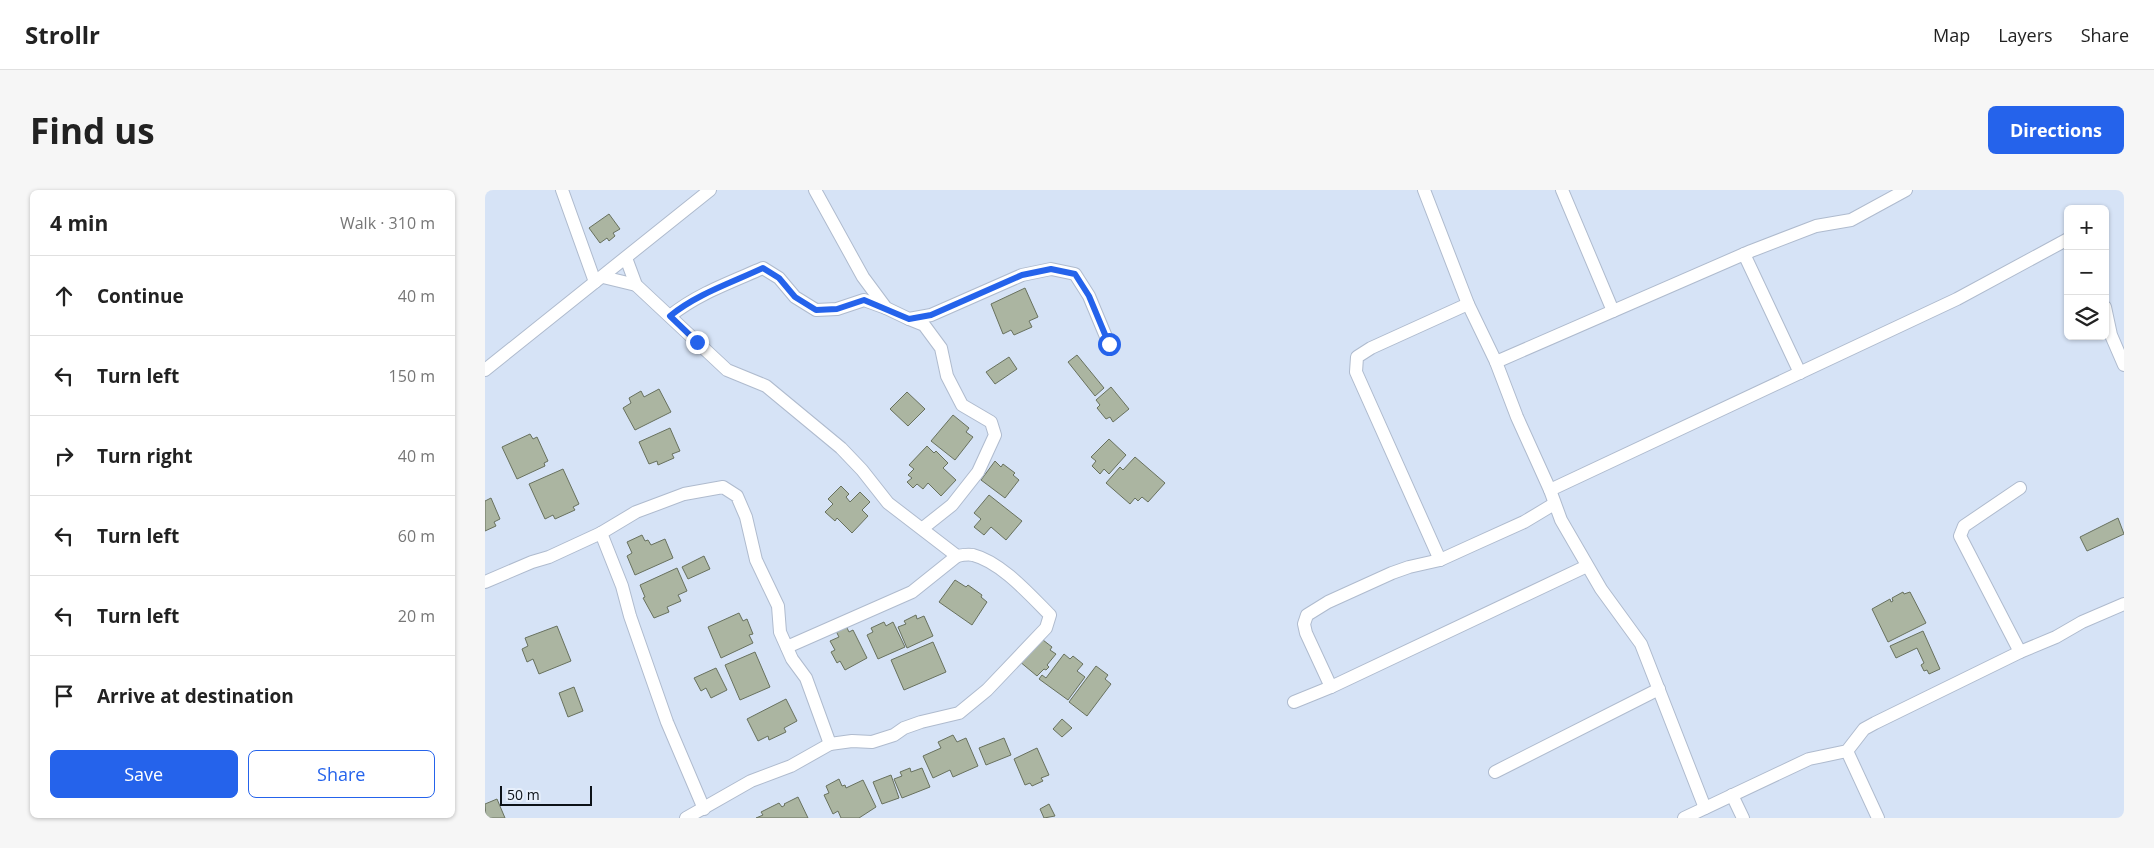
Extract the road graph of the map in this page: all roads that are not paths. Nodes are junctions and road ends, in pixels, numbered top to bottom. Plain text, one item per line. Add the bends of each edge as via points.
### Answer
1 (562, 190) edge
2 (710, 190) edge
3 (815, 190) edge
4 (1424, 190) edge
5 (1562, 190) edge
6 (1906, 190) edge
7 (2064, 241) edge
8 (1744, 254) junction
9 (626, 258) junction
10 (599, 279) junction
11 (637, 285) junction
12 (1468, 304) junction
13 (886, 308) junction
14 (1613, 311) junction
15 (670, 316) junction
16 (909, 319) junction
17 (2109, 326) edge
18 (1109, 344) dead end
19 (1497, 362) junction
20 (2124, 365) edge
21 (485, 370) edge
22 (1800, 373) junction
23 (2020, 488) dead end
24 (1550, 490) junction
25 (1555, 504) junction
26 (923, 528) junction
27 (601, 533) junction
28 (957, 556) junction
29 (1440, 560) junction
30 (1587, 566) junction
31 (485, 582) edge
32 (2124, 604) edge
33 (787, 647) junction
34 (2020, 652) junction
35 (1331, 687) junction
36 (1659, 689) junction
37 (1294, 702) dead end
38 (829, 744) junction
39 (1847, 751) junction
40 (1495, 772) dead end
41 (1732, 795) junction
42 (1705, 808) junction
43 (704, 809) junction
44 (686, 818) edge
45 (1684, 818) edge
46 (1743, 818) edge
47 (1878, 818) edge

1 - 10 street
2 - 9 street
3 - 13 street via 863,277
4 - 12 street
5 - 14 street
6 - 8 street via 1851,220 1816,226
7 - 22 street via 1957,299
8 - 14 street
8 - 22 street
9 - 10 street
9 - 11 street
10 - 11 street
10 - 21 street
11 - 15 street
12 - 19 street
12 - 29 street via 1357,357 1356,372
13 - 15 street via 864,300 837,309 816,310 795,297 779,278 763,268 705,293
13 - 16 street
14 - 19 street
15 - 26 street via 727,370 766,386 841,448 888,503
16 - 18 street via 931,315 1022,275 1051,269 1075,274 1089,296
16 - 26 street via 924,326 941,348 947,376 962,405 991,422 995,435 978,472 952,505
17 - 20 street
19 - 24 street via 1517,417
22 - 24 street
23 - 34 street via 1964,526 1960,536
24 - 25 street
25 - 29 street via 1524,522
25 - 30 street
26 - 28 street
27 - 31 street
27 - 33 street via 636,512 684,494 723,487 737,496 747,517 756,560 778,606 780,632
27 - 43 street via 667,722
28 - 33 street via 912,592
28 - 38 street via 972,554 1015,580 1050,615 1045,628 987,690 959,713 921,722 894,736 873,742
29 - 35 street via 1392,573 1328,602 1307,616 1306,632
30 - 35 street
30 - 36 street via 1641,644
32 - 34 street
33 - 38 street via 806,678
34 - 39 street via 1864,729
35 - 37 street
36 - 40 street
36 - 42 street
38 - 43 street via 791,766 751,781
39 - 41 street via 1809,759
39 - 47 street
41 - 42 street
41 - 46 street
42 - 45 street
43 - 44 street

